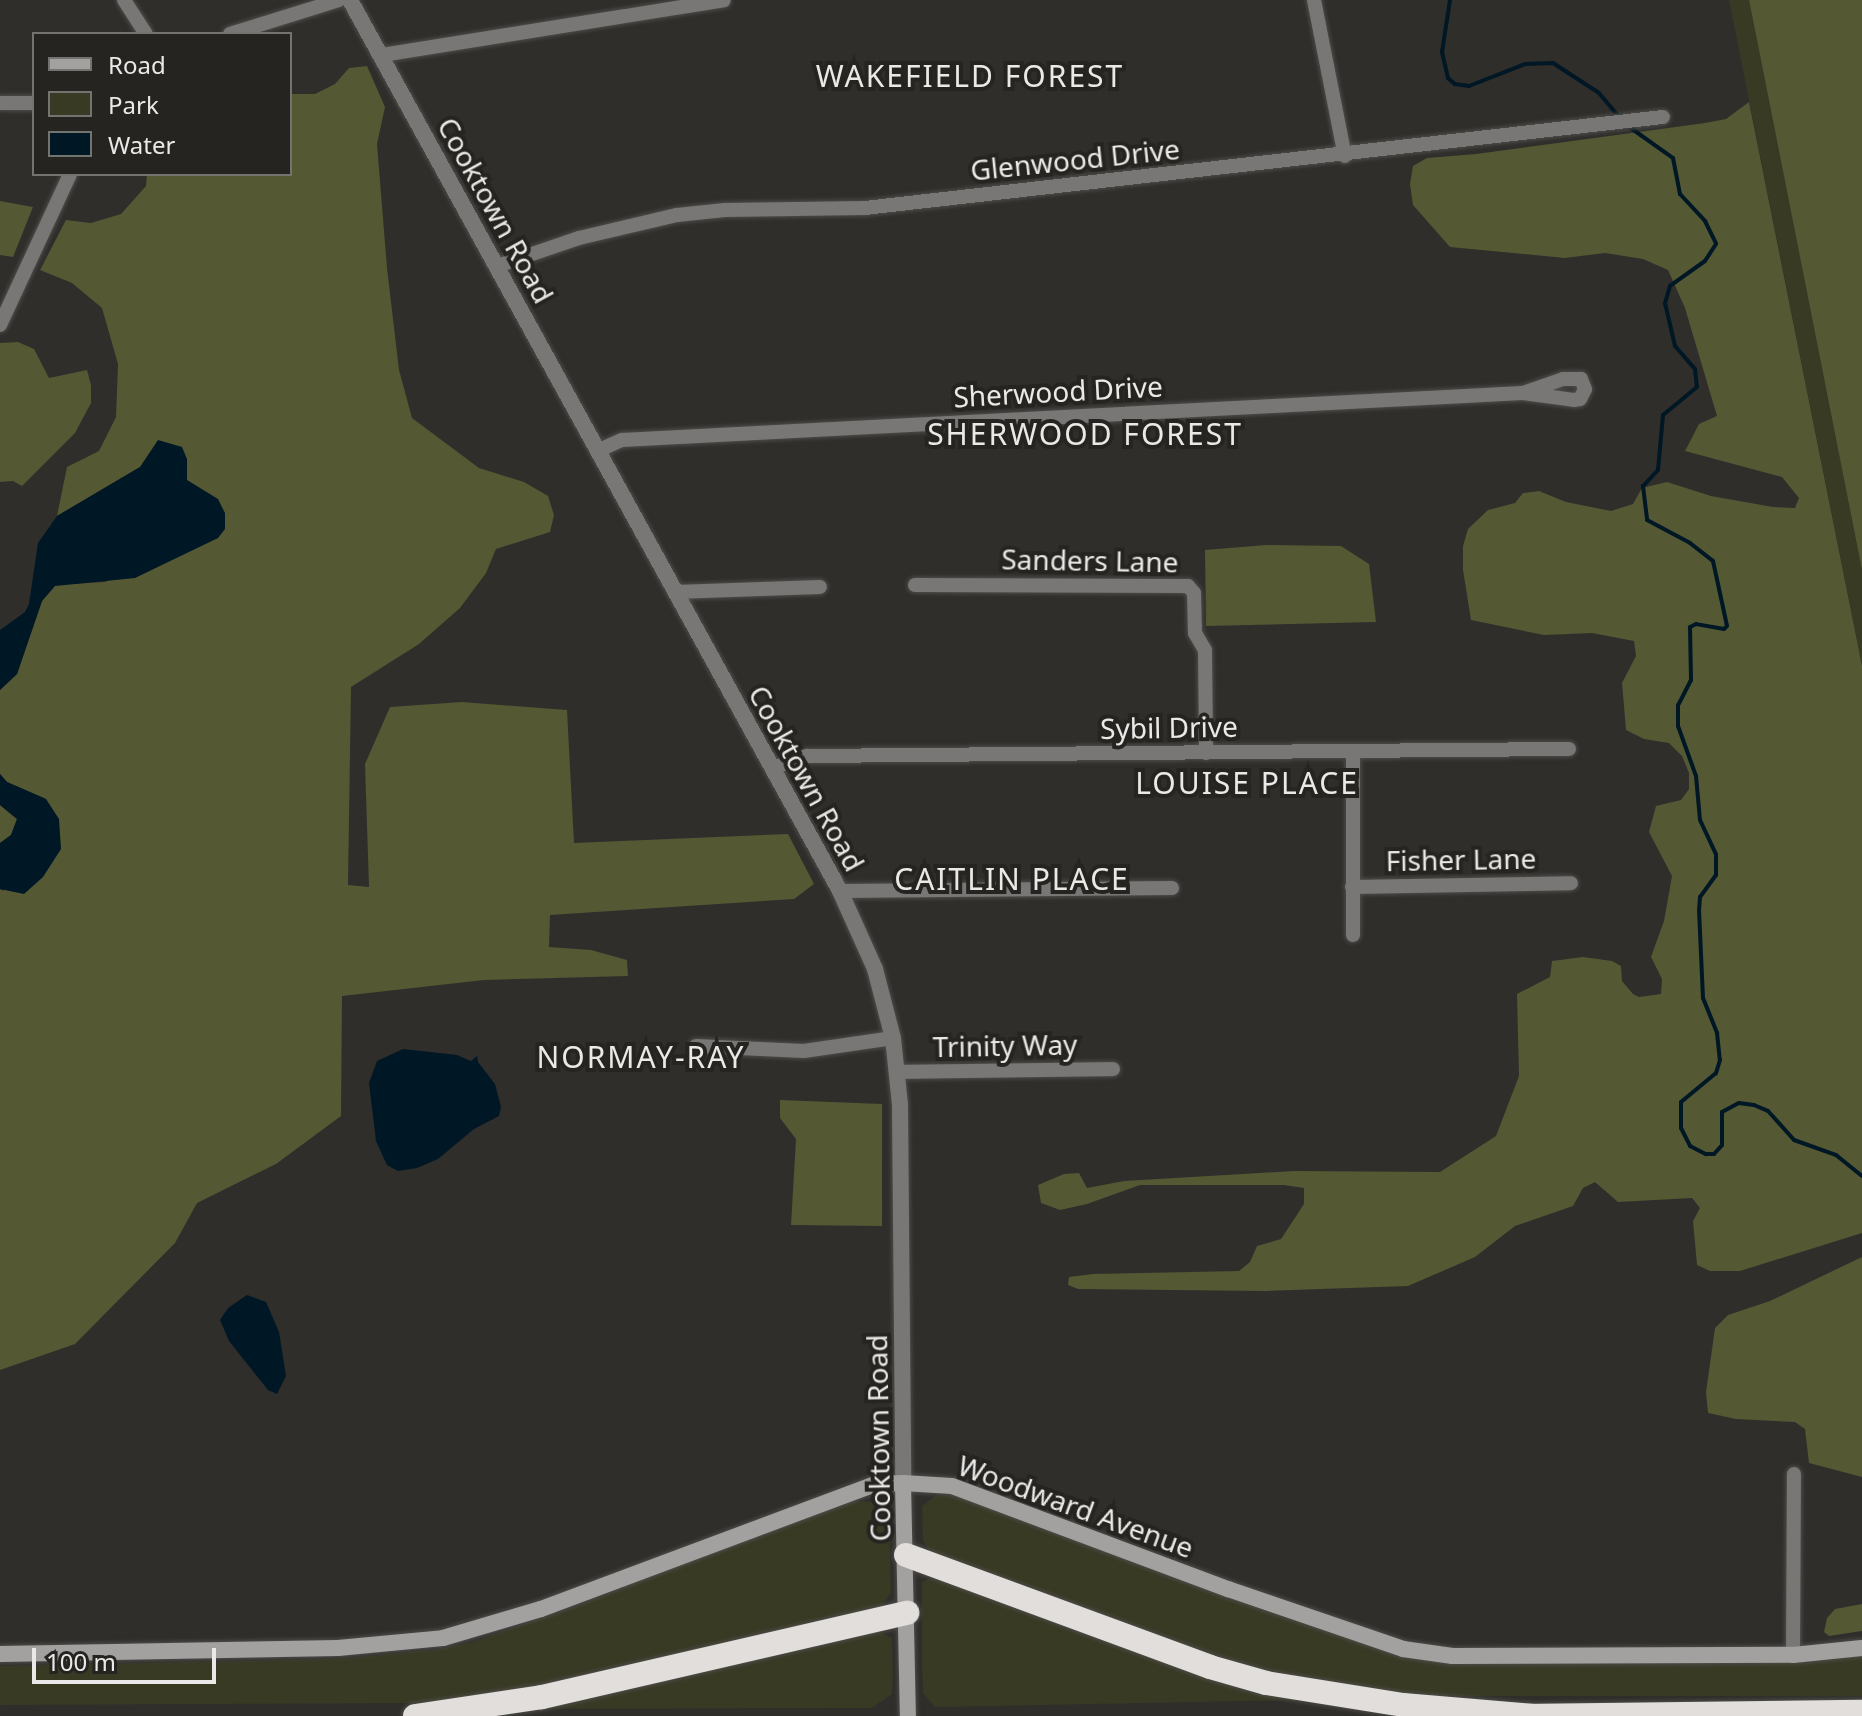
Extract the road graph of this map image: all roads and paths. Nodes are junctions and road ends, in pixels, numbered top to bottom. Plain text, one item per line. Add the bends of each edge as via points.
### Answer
1 (124, 0) edge
2 (339, 0) edge
3 (350, 0) edge
4 (724, 0) edge
5 (1314, 0) edge
6 (145, 32) edge
7 (236, 32) edge
8 (382, 55) junction
9 (0, 103) edge
10 (32, 103) edge
11 (1663, 117) dead end
12 (1345, 156) junction
13 (69, 176) edge
14 (497, 266) junction
15 (0, 325) edge
16 (1523, 393) dead end
17 (597, 451) junction
18 (915, 585) dead end
19 (820, 587) dead end
20 (675, 592) junction
21 (1569, 749) dead end
22 (1353, 751) junction
23 (1206, 753) junction
24 (772, 768) junction
25 (1571, 883) dead end
26 (1352, 887) junction
27 (1172, 888) dead end
28 (840, 891) junction
29 (1353, 935) dead end
30 (893, 1038) junction
31 (696, 1046) dead end
32 (1113, 1069) dead end
33 (898, 1072) junction
34 (1794, 1474) dead end
35 (903, 1483) junction
36 (906, 1555) junction
37 (907, 1613) junction
38 (1862, 1648) edge
39 (0, 1654) edge
40 (1793, 1655) junction
41 (1862, 1712) edge
42 (415, 1716) edge
43 (908, 1716) edge
44 (1501, 1716) edge
45 (1534, 1716) edge

1 - 6 street
2 - 7 street
3 - 8 street, Cooktown Road
4 - 8 street
5 - 12 street
8 - 14 street, Cooktown Road
9 - 10 street
11 - 12 street, Glenwood Drive
12 - 14 street, Glenwood Drive via 865,208 677,215 579,238
13 - 15 street
14 - 17 street, Cooktown Road
16 - 17 street, Sherwood Drive via 622,440
17 - 20 street, Cooktown Road
18 - 23 street, Sanders Lane via 1188,586 1194,593 1195,633 1205,650
19 - 20 street
20 - 24 street, Cooktown Road
21 - 22 street, Sybil Drive
22 - 23 street, Sybil Drive
22 - 26 street
23 - 24 street, Sybil Drive via 807,756
24 - 28 street, Cooktown Road
25 - 26 street, Fisher Lane
26 - 29 street
27 - 28 street
28 - 30 street, Cooktown Road via 875,969
30 - 31 street via 814,1051
30 - 33 street, Cooktown Road
32 - 33 street, Trinity Way
33 - 35 street, Cooktown Road
34 - 40 street
35 - 36 main road, Cooktown Road
35 - 39 main road, Woodward Avenue via 875,1484 541,1609 443,1638 338,1648
35 - 40 main road, Woodward Avenue via 952,1486 1403,1649 1453,1656
36 - 37 main road, Cooktown Road
36 - 45 highway via 1266,1683 1403,1705
37 - 42 highway via 542,1697
37 - 43 main road, Cooktown Road
38 - 40 main road, Woodward Avenue
41 - 45 highway
44 - 45 highway

